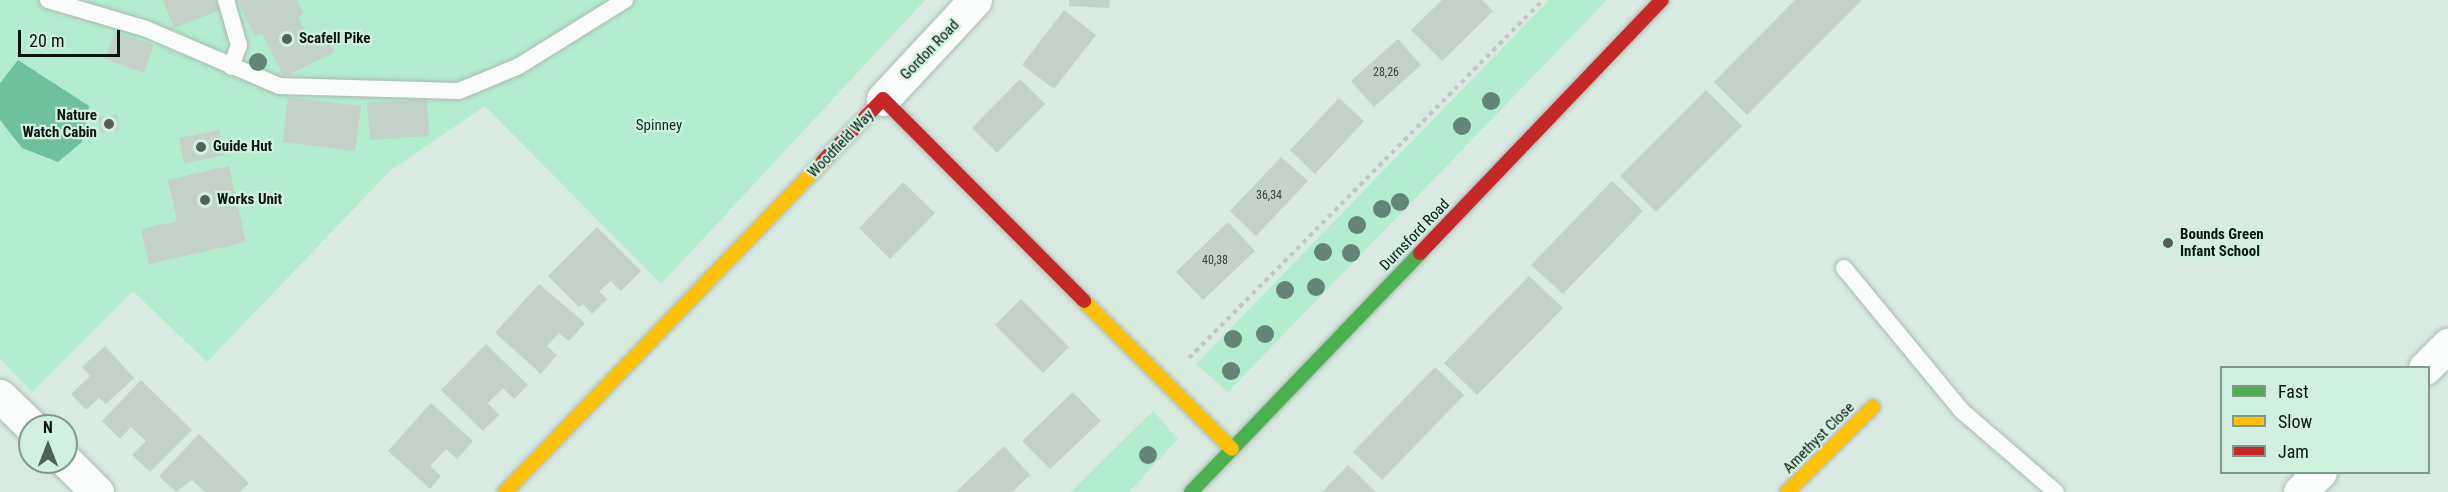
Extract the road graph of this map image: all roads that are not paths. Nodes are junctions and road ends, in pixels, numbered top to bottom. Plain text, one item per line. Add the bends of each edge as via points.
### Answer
1 (48, 0) edge
2 (226, 0) edge
3 (625, 0) edge
4 (975, 0) edge
5 (1662, 0) edge
6 (231, 67) junction
7 (883, 99) junction
8 (1844, 268) dead end
9 (2448, 345) edge
10 (2428, 366) edge
11 (0, 396) edge
12 (1873, 407) dead end
13 (19, 414) edge
14 (1232, 448) junction
15 (78, 473) edge
16 (2318, 474) edge
17 (97, 492) edge
18 (506, 492) edge
19 (1191, 492) edge
20 (1787, 492) edge
21 (2056, 492) edge
22 (2300, 492) edge

1 - 6 lane via 144,28
2 - 6 lane via 239,45
3 - 6 lane via 519,66 459,91 279,86
4 - 7 street, Gordon Road
5 - 14 street, Durnsford Road
7 - 14 street, Woodfield Way
7 - 18 street, Woodfield Way
8 - 21 lane via 1962,411
9 - 10 street
11 - 13 street
12 - 20 street, Amethyst Close
14 - 19 street, Durnsford Road
15 - 17 street
16 - 22 street

